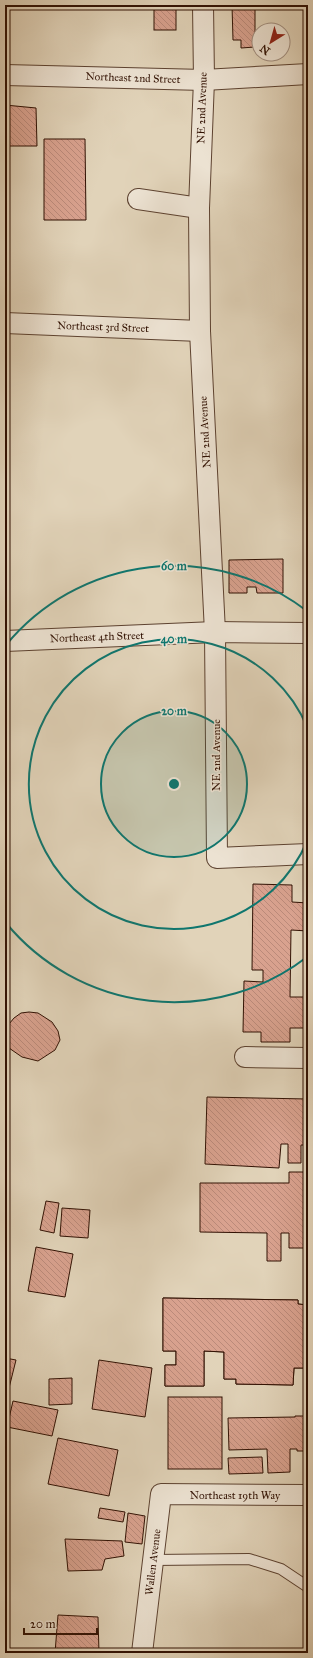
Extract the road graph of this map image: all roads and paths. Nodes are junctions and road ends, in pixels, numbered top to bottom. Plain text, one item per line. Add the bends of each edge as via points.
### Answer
1 (203, 5) edge
2 (308, 74) edge
3 (5, 75) edge
4 (204, 80) junction
5 (138, 199) dead end
6 (199, 208) junction
7 (5, 323) edge
8 (200, 331) junction
9 (215, 632) junction
10 (308, 633) edge
11 (5, 641) edge
12 (308, 854) edge
13 (245, 1057) dead end
14 (308, 1058) edge
15 (162, 1494) joint
16 (308, 1495) edge
17 (153, 1560) junction
18 (308, 1587) edge
19 (142, 1653) edge

1 - 4 street, NE 2nd Avenue
2 - 4 street, Northeast 2nd Street
3 - 4 street, Northeast 2nd Street
4 - 6 street, NE 2nd Avenue
5 - 6 street
6 - 8 street, NE 2nd Avenue
7 - 8 street, Northeast 3rd Street
8 - 9 street, NE 2nd Avenue
9 - 10 street, Northeast 4th Street
9 - 11 street, Northeast 4th Street
9 - 12 street, NE 2nd Avenue via 216,858
13 - 14 street
15 - 16 street, Northeast 19th Way
15 - 17 street, Wallen Avenue
17 - 18 lane via 249,1559 281,1569
17 - 19 street, Wallen Avenue

